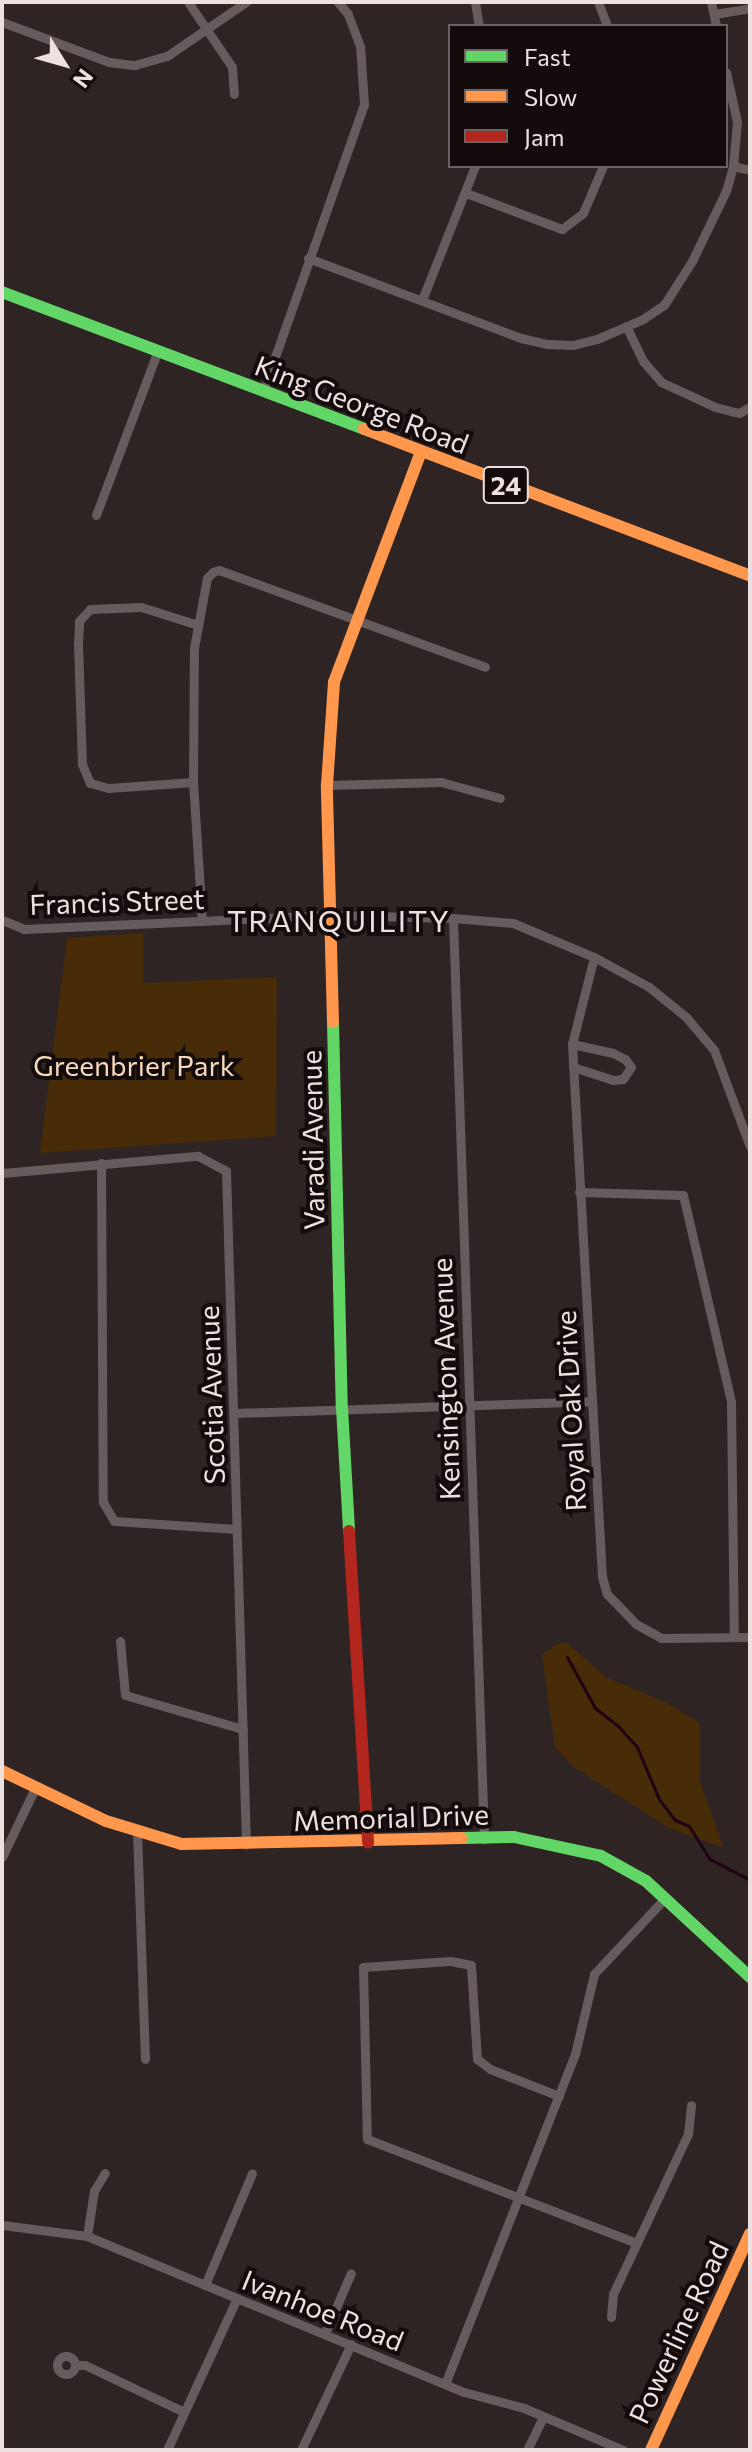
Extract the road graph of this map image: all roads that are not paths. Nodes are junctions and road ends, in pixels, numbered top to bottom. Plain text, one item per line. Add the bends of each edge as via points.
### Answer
1 (188, 2) edge
2 (246, 2) edge
3 (338, 2) edge
4 (475, 2) edge
5 (598, 2) edge
6 (711, 2) edge
7 (750, 8) edge
8 (714, 14) junction
9 (2, 22) edge
10 (479, 24) edge
11 (606, 24) edge
12 (716, 24) edge
13 (207, 32) junction
14 (728, 81) edge
15 (234, 94) dead end
16 (733, 166) junction
17 (474, 168) edge
18 (602, 168) edge
19 (750, 170) edge
20 (466, 193) junction
21 (308, 258) junction
22 (2, 292) edge
23 (422, 300) junction
24 (626, 326) junction
25 (157, 353) junction
26 (263, 391) junction
27 (750, 407) edge
28 (421, 452) junction
29 (96, 515) dead end
30 (750, 576) edge
31 (357, 619) junction
32 (198, 625) junction
33 (485, 667) dead end
34 (193, 782) junction
35 (327, 785) junction
36 (500, 798) dead end
37 (331, 915) junction
38 (453, 918) junction
39 (2, 920) edge
40 (202, 921) junction
41 (594, 957) junction
42 (572, 1044) junction
43 (573, 1067) junction
44 (750, 1147) edge
45 (101, 1163) junction
46 (2, 1173) edge
47 (579, 1192) junction
48 (592, 1401) junction
49 (467, 1404) junction
50 (342, 1408) junction
51 (235, 1413) junction
52 (237, 1529) junction
53 (734, 1636) junction
54 (750, 1637) edge
55 (120, 1641) dead end
56 (243, 1729) junction
57 (2, 1771) edge
58 (35, 1788) junction
59 (137, 1831) junction
60 (484, 1839) junction
61 (368, 1842) junction
62 (246, 1845) junction
63 (2, 1857) edge
64 (666, 1897) junction
65 (750, 1977) edge
66 (145, 2059) dead end
67 (559, 2096) junction
68 (691, 2105) dead end
69 (105, 2173) dead end
70 (252, 2173) dead end
71 (520, 2199) junction
72 (2, 2225) edge
73 (750, 2234) edge
74 (87, 2236) junction
75 (637, 2243) junction
76 (351, 2273) dead end
77 (205, 2285) junction
78 (237, 2298) junction
79 (611, 2317) dead end
80 (325, 2333) junction
81 (351, 2344) junction
82 (75, 2365) dead end
83 (445, 2384) junction
84 (184, 2412) junction
85 (543, 2417) junction
86 (167, 2450) edge
87 (301, 2450) edge
88 (527, 2450) edge
89 (623, 2450) edge
90 (651, 2450) edge

1 - 13 street
2 - 13 street
3 - 21 street via 360,46 364,104
4 - 10 street
5 - 11 street
6 - 8 street
7 - 8 street
8 - 12 street
9 - 13 street via 109,62 135,65 167,56
13 - 15 street via 232,67
14 - 16 street via 737,122
16 - 19 street
16 - 24 street via 692,261 664,305
17 - 20 street
18 - 20 street via 583,213 562,229
20 - 23 street
21 - 23 street
21 - 26 street
22 - 25 main road, King George Road / 24
23 - 24 street via 547,344 573,345
24 - 27 street via 643,361 661,382 715,407 739,413
25 - 26 main road, King George Road / 24
25 - 29 street
26 - 28 main road, King George Road / 24
28 - 30 main road, King George Road / 24
28 - 31 main road, Varadi Avenue
31 - 32 street via 219,570 207,578
31 - 33 street
31 - 35 main road, Varadi Avenue via 334,682
32 - 34 street
32 - 34 street via 141,607 90,609 79,621 78,643 82,764 90,783 108,788
34 - 40 street
35 - 36 street via 441,782
35 - 37 main road, Varadi Avenue
37 - 38 street, Francis Street
37 - 40 street, Francis Street
37 - 50 main road, Varadi Avenue
38 - 41 street, Francis Street via 513,923
38 - 49 street, Kensington Avenue
39 - 40 street, Francis Street via 24,929
41 - 42 street, Royal Oak Drive
41 - 44 street, Francis Street via 649,987 686,1017 714,1050
42 - 43 street, Royal Oak Drive
42 - 43 street via 613,1053 631,1067 623,1079 613,1080
43 - 47 street, Royal Oak Drive
45 - 46 street, Scotia Avenue
45 - 51 street, Scotia Avenue via 198,1156 226,1171
45 - 52 street via 103,1502 114,1521
47 - 48 street, Royal Oak Drive
47 - 53 street via 683,1195 731,1402
48 - 49 street
48 - 53 street, Royal Oak Drive via 607,1594 636,1624 661,1638
49 - 50 street
49 - 60 street, Kensington Avenue
50 - 51 street
50 - 61 main road, Varadi Avenue
51 - 52 street, Scotia Avenue
52 - 56 street, Scotia Avenue
53 - 54 street, Royal Oak Drive
55 - 56 street via 125,1695
56 - 62 street, Scotia Avenue
57 - 58 main road, Memorial Drive
58 - 59 main road, Memorial Drive
58 - 63 street
59 - 62 main road, Memorial Drive via 181,1844
59 - 66 street
60 - 61 main road, Memorial Drive
60 - 64 main road, Memorial Drive via 514,1837 601,1856
61 - 62 main road, Memorial Drive
64 - 65 main road, Memorial Drive
64 - 67 street via 594,1974
67 - 71 street
67 - 71 street via 477,2059 471,1965 450,1961 363,1967 367,2139
68 - 75 street via 688,2134
69 - 74 street via 94,2191
70 - 77 street
71 - 75 street
71 - 83 street
72 - 74 street, Ivanhoe Road
73 - 90 main road, Powerline Road
74 - 77 street, Ivanhoe Road
75 - 79 street via 613,2294
76 - 80 street
77 - 78 street, Ivanhoe Road
78 - 80 street, Ivanhoe Road
78 - 84 street
80 - 81 street, Ivanhoe Road
81 - 83 street, Ivanhoe Road
81 - 87 street
82 - 84 street
83 - 85 street, Ivanhoe Road
84 - 86 street
85 - 88 street
85 - 89 street, Ivanhoe Road

